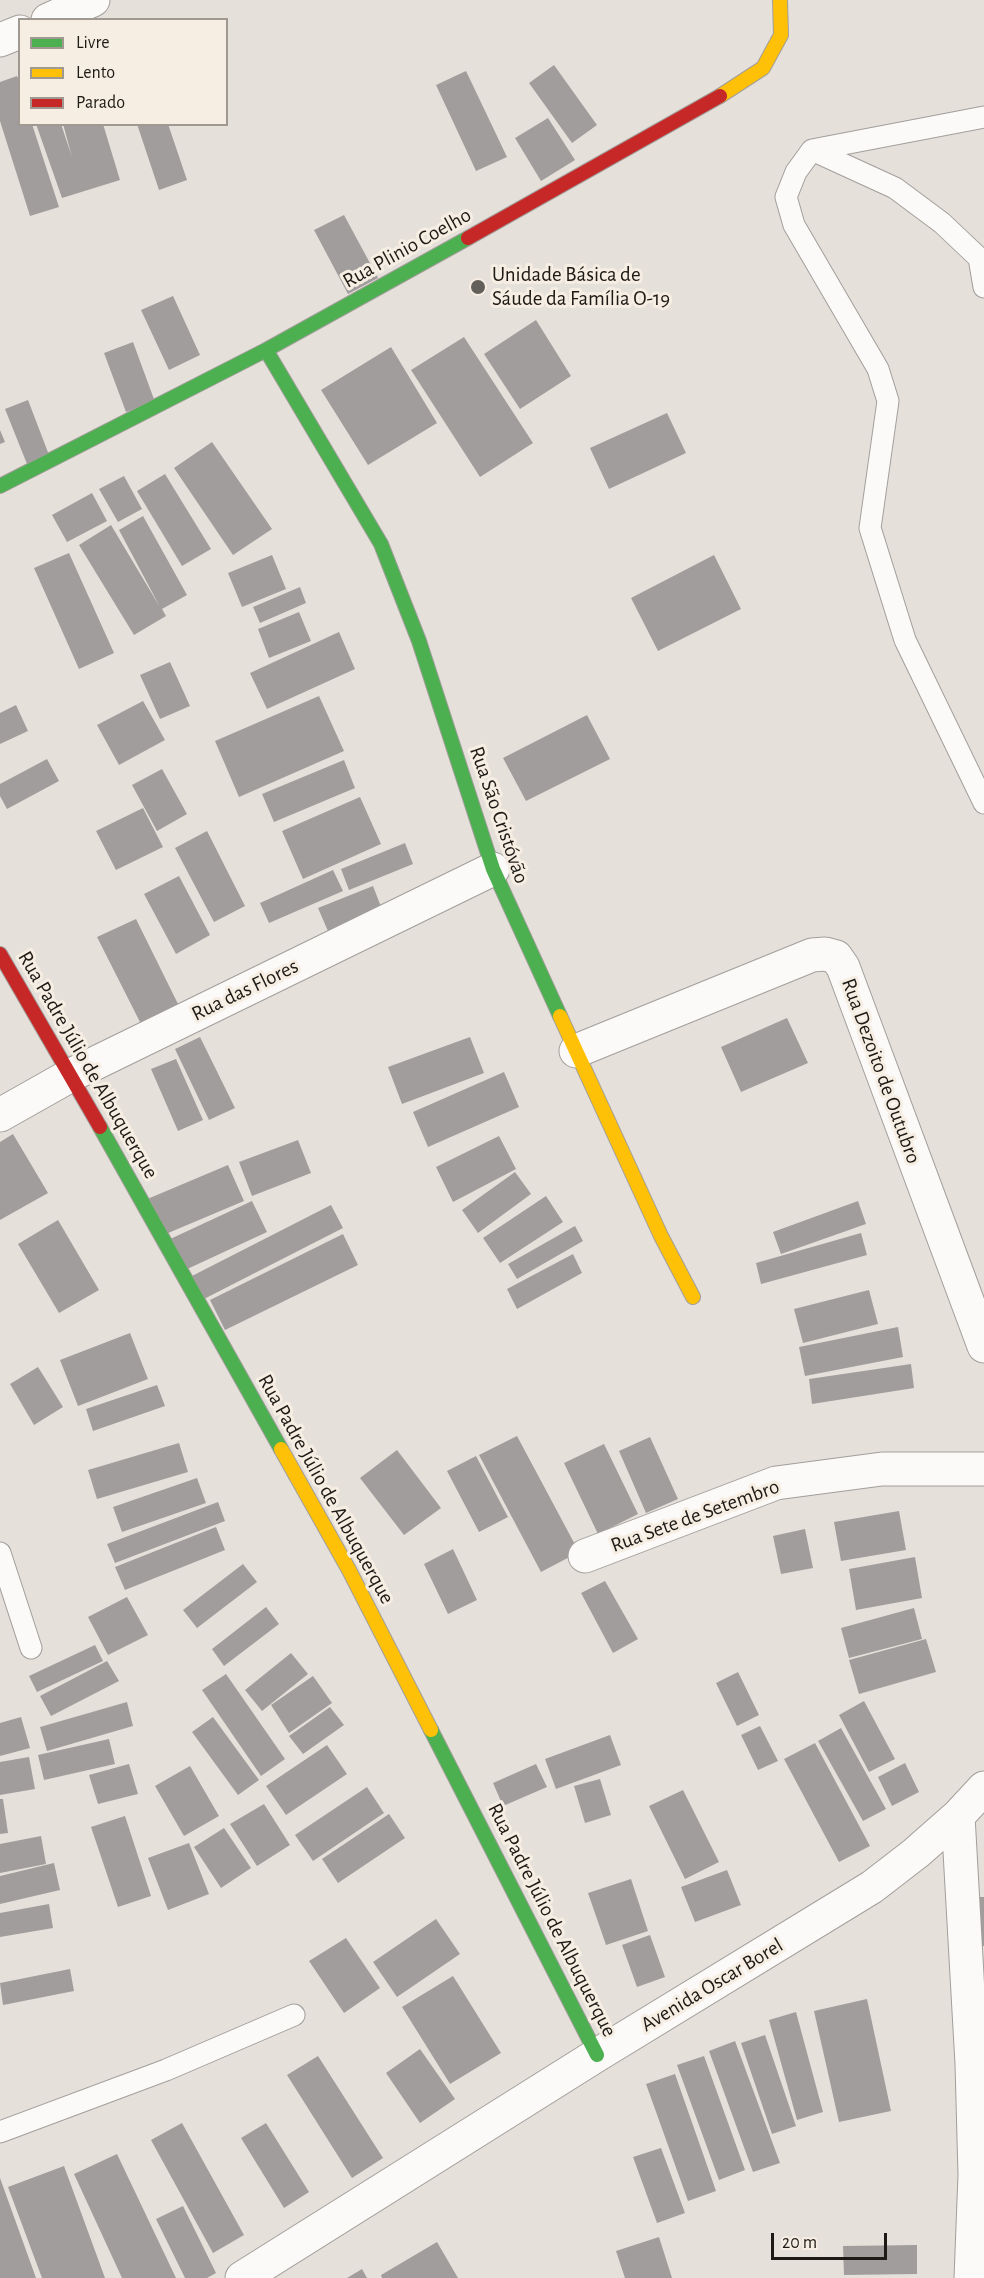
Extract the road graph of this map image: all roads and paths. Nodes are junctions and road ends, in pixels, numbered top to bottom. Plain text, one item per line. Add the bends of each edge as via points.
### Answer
1 (93, 0) edge
2 (780, 0) edge
3 (52, 18) edge
4 (18, 33) edge
5 (0, 40) edge
6 (984, 117) edge
7 (812, 150) junction
8 (984, 287) edge
9 (266, 350) junction
10 (0, 486) edge
11 (984, 803) edge
12 (493, 869) junction
13 (0, 954) edge
14 (576, 1051) junction
15 (71, 1075) junction
16 (0, 1115) edge
17 (693, 1297) dead end
18 (984, 1346) edge
19 (984, 1469) edge
20 (0, 1553) edge
21 (585, 1556) dead end
22 (31, 1648) dead end
23 (984, 1788) edge
24 (958, 1816) junction
25 (294, 2015) dead end
26 (597, 2055) junction
27 (0, 2132) edge
28 (242, 2278) edge
29 (971, 2278) edge

1 - 3 street
2 - 9 street, Rua Plinio Coelho via 781,35 763,68 707,104
4 - 5 street
6 - 7 lane
7 - 8 lane via 895,188 942,223 979,258
7 - 11 lane via 796,172 786,197 791,216 878,369 888,401 870,528 906,640
9 - 10 street, Rua Plinio Coelho
9 - 12 street, Rua São Cristóvão via 381,544 419,640
12 - 14 street, Rua São Cristóvão
12 - 15 street, Rua das Flores
13 - 15 street, Rua Padre Júlio de Albuquerque
14 - 17 street, Rua São Cristóvão
14 - 18 street, Rua Dezoito de Outubro via 812,955 836,957
15 - 16 street, Rua das Flores
15 - 26 street, Rua Padre Júlio de Albuquerque via 349,1570
19 - 21 street, Rua Sete de Setembro via 882,1469 776,1483
20 - 22 lane
23 - 24 street, Avenida Oscar Borel
24 - 26 street, Avenida Oscar Borel via 872,1887
24 - 29 street via 972,2064 975,2175
25 - 27 lane via 166,2070
26 - 28 street, Avenida Oscar Borel

